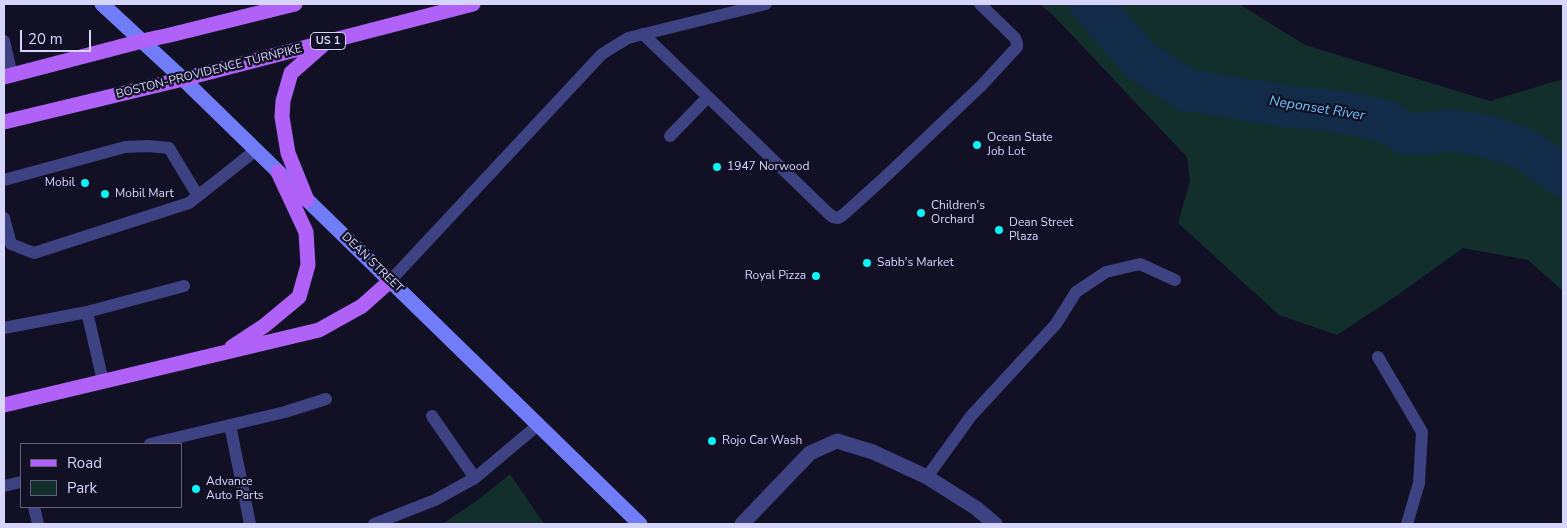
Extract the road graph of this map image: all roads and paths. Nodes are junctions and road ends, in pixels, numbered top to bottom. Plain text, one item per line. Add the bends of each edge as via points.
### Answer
1 (102, 4) edge
2 (288, 4) edge
3 (473, 4) edge
4 (766, 4) edge
5 (980, 4) edge
6 (643, 34) junction
7 (4, 41) edge
8 (142, 41) junction
9 (327, 42) junction
10 (8, 76) edge
11 (183, 79) junction
12 (708, 97) junction
13 (4, 122) edge
14 (670, 136) dead end
15 (256, 150) junction
16 (278, 172) junction
17 (4, 180) edge
18 (198, 196) junction
19 (307, 200) junction
20 (4, 218) edge
21 (1175, 280) dead end
22 (390, 281) junction
23 (184, 286) dead end
24 (87, 312) junction
25 (4, 328) edge
26 (223, 353) junction
27 (1378, 357) dead end
28 (103, 381) junction
29 (326, 399) dead end
30 (4, 405) edge
31 (432, 416) dead end
32 (230, 425) junction
33 (538, 425) junction
34 (154, 443) edge
35 (928, 477) junction
36 (475, 478) junction
37 (20, 482) edge
38 (4, 486) edge
39 (34, 508) edge
40 (38, 524) edge
41 (250, 524) edge
42 (374, 524) edge
43 (640, 524) edge
44 (742, 524) edge
45 (996, 524) edge
46 (1407, 524) edge

1 - 8 main road, DEAN STREET
2 - 8 main road
3 - 9 main road, BOSTON-PROVIDENCE TURNPIKE / US 1
4 - 6 lane
5 - 12 lane via 1015,38 1017,47 981,86 838,218 828,213
6 - 12 lane
6 - 22 lane via 628,38 602,54
7 - 10 lane
8 - 10 main road
8 - 11 main road, DEAN STREET
9 - 11 main road, BOSTON-PROVIDENCE TURNPIKE / US 1
9 - 19 main road via 292,73 283,101 282,117 288,153
11 - 13 main road, BOSTON-PROVIDENCE TURNPIKE / US 1
11 - 15 main road, DEAN STREET
12 - 14 lane
15 - 16 main road, DEAN STREET
15 - 18 lane
16 - 19 main road, DEAN STREET
16 - 26 main road via 306,232 308,265 299,297 264,326
17 - 18 lane via 125,147 169,148
18 - 20 lane via 189,203 34,253 11,244
19 - 22 main road, DEAN STREET
21 - 35 lane via 1140,264 1106,272 1076,292 1056,324 971,416
22 - 26 main road via 362,306 319,330
22 - 33 main road, DEAN STREET
23 - 24 lane
24 - 25 lane
24 - 28 lane
26 - 28 main road
27 - 46 lane via 1422,432 1419,483
28 - 30 main road
29 - 32 lane
31 - 36 lane
32 - 34 lane
32 - 41 lane
33 - 36 lane
33 - 43 main road, DEAN STREET
35 - 44 street via 873,452 837,441 810,453
35 - 45 street
36 - 42 lane via 434,500
37 - 38 lane
39 - 40 lane

